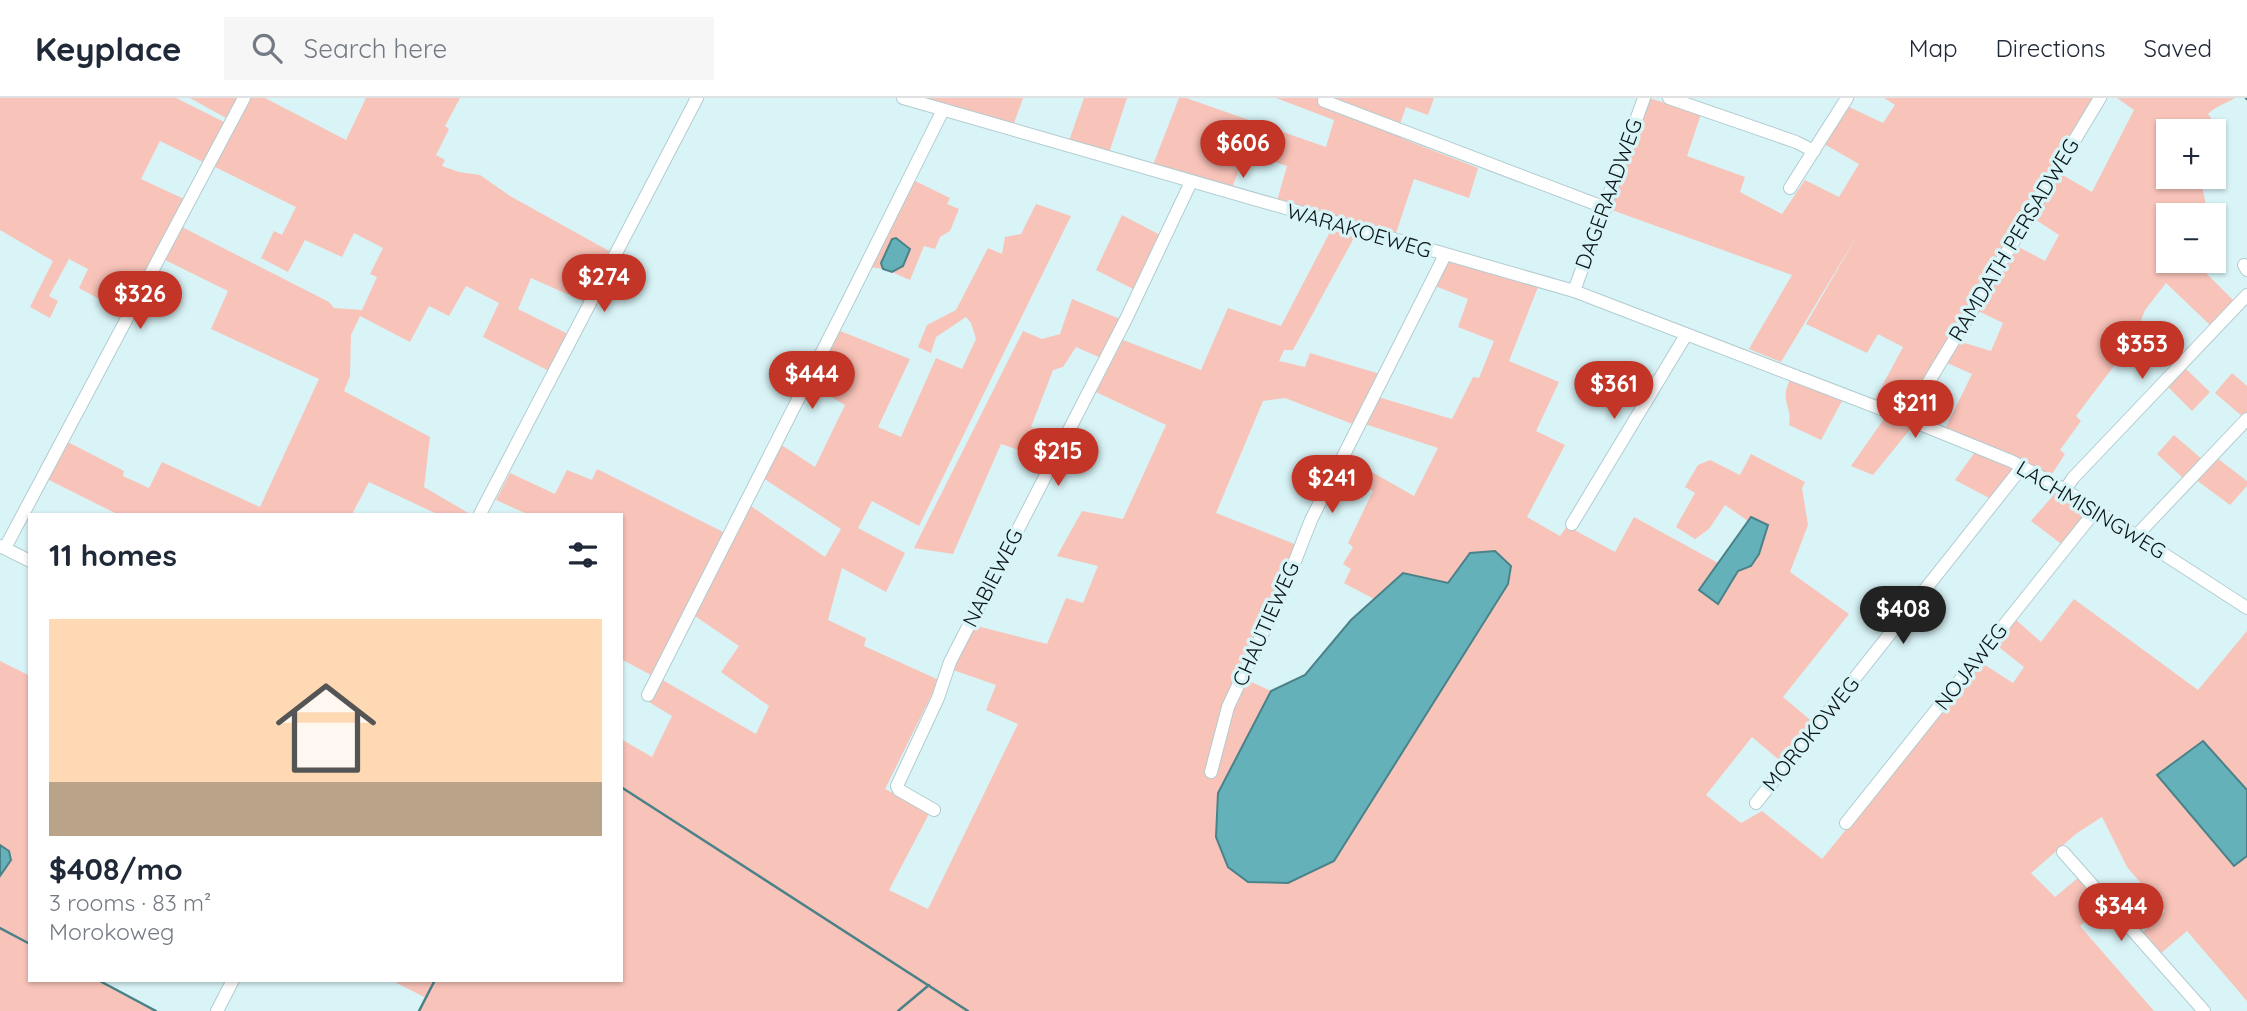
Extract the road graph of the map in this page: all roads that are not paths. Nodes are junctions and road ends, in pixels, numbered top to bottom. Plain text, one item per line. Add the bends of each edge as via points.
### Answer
1 (244, 98) edge
2 (697, 98) edge
3 (903, 98) edge
4 (1644, 98) edge
5 (1669, 98) edge
6 (1847, 98) edge
7 (2100, 98) edge
8 (1324, 101) dead end
9 (943, 110) junction
10 (1814, 151) junction
11 (1191, 182) junction
12 (1790, 188) dead end
13 (1605, 208) junction
14 (1445, 255) junction
15 (1574, 291) junction
16 (2247, 295) edge
17 (1686, 335) junction
18 (2247, 419) edge
19 (1910, 420) junction
20 (2022, 467) junction
21 (2065, 490) junction
22 (2096, 510) junction
23 (481, 513) edge
24 (1572, 524) dead end
25 (2136, 536) junction
26 (2, 547) edge
27 (28, 560) edge
28 (2247, 608) edge
29 (648, 695) dead end
30 (1211, 772) dead end
31 (1756, 803) dead end
32 (934, 810) dead end
33 (1846, 823) dead end
34 (2063, 852) dead end
35 (232, 982) edge
36 (217, 1011) edge
37 (2204, 1011) edge

1 - 26 street
2 - 23 street
3 - 9 street, WARAKOEWEG
4 - 13 street, DAGERAADWEG
5 - 10 street
6 - 10 street
7 - 19 street, RAMDATH PERSADWEG
8 - 13 street
9 - 11 street, WARAKOEWEG
9 - 29 street
10 - 12 street
11 - 14 street, WARAKOEWEG
11 - 32 street, NABIEWEG via 950,662 897,788
13 - 15 street, DAGERAADWEG
14 - 15 street, WARAKOEWEG
14 - 30 street, CHAUTIEWEG via 1311,520 1228,707
15 - 17 street, LACHMISINGWEG
16 - 21 street
17 - 19 street, LACHMISINGWEG
17 - 24 street
18 - 25 street
19 - 20 street, LACHMISINGWEG
20 - 21 street, LACHMISINGWEG
20 - 31 street, MOROKOWEG
21 - 22 street, LACHMISINGWEG
22 - 25 street, LACHMISINGWEG
22 - 33 street, NOJAWEG
25 - 28 street, LACHMISINGWEG
26 - 27 street
34 - 37 street
35 - 36 street

